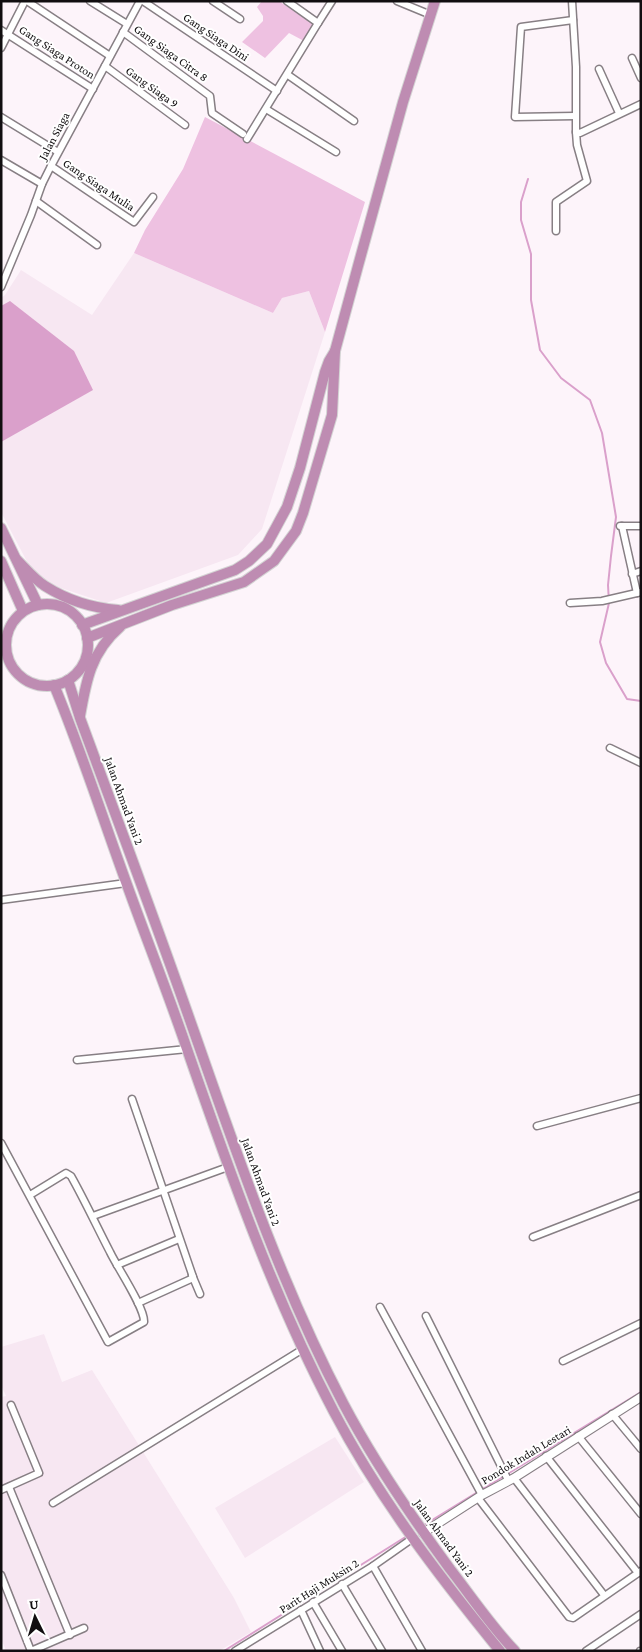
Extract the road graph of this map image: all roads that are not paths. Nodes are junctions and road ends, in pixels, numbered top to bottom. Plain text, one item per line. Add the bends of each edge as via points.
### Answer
1 (26, 1) edge
2 (90, 1) edge
3 (141, 1) edge
4 (213, 1) edge
5 (286, 1) edge
6 (332, 1) edge
7 (397, 1) edge
8 (435, 1) edge
9 (572, 1) edge
10 (431, 15) junction
11 (240, 19) dead end
12 (573, 20) junction
13 (318, 23) junction
14 (127, 24) junction
15 (1, 30) edge
16 (122, 32) junction
17 (8, 34) junction
18 (1, 48) edge
19 (110, 56) junction
20 (632, 58) dead end
21 (105, 66) junction
22 (599, 70) dead end
23 (288, 75) junction
24 (641, 78) edge
25 (92, 89) junction
26 (277, 91) junction
27 (641, 104) edge
28 (266, 109) junction
29 (619, 113) junction
30 (576, 116) junction
31 (1, 117) edge
32 (354, 121) dead end
33 (185, 125) dead end
34 (576, 132) junction
35 (58, 152) junction
36 (336, 152) dead end
37 (1, 160) edge
38 (51, 166) junction
39 (42, 184) junction
40 (153, 197) dead end
41 (36, 201) junction
42 (556, 231) dead end
43 (97, 245) dead end
44 (1, 286) edge
45 (335, 351) junction
46 (641, 526) edge
47 (1, 528) edge
48 (1, 560) edge
49 (17, 560) junction
50 (641, 571) edge
51 (632, 574) junction
52 (639, 592) edge
53 (570, 602) dead end
54 (38, 605) junction
55 (122, 610) junction
56 (23, 611) junction
57 (124, 623) junction
58 (82, 626) junction
59 (87, 638) junction
60 (68, 680) junction
61 (54, 685) junction
62 (80, 718) junction
63 (610, 748) dead end
64 (641, 763) edge
65 (126, 883) junction
66 (1, 900) edge
67 (187, 1050) junction
68 (77, 1060) dead end
69 (641, 1098) edge
70 (132, 1099) dead end
71 (537, 1126) dead end
72 (1, 1142) edge
73 (228, 1168) junction
74 (163, 1192) junction
75 (30, 1195) junction
76 (641, 1195) edge
77 (93, 1216) junction
78 (533, 1237) dead end
79 (179, 1239) junction
80 (117, 1265) junction
81 (192, 1273) junction
82 (200, 1294) dead end
83 (138, 1303) junction
84 (380, 1307) dead end
85 (426, 1316) dead end
86 (641, 1323) edge
87 (303, 1349) junction
88 (563, 1361) dead end
89 (641, 1397) edge
90 (11, 1405) dead end
91 (612, 1414) junction
92 (578, 1436) junction
93 (641, 1449) edge
94 (546, 1456) junction
95 (511, 1479) junction
96 (9, 1486) junction
97 (1, 1490) edge
98 (480, 1496) junction
99 (53, 1503) dead end
100 (641, 1514) edge
101 (423, 1533) junction
102 (413, 1538) junction
103 (373, 1566) junction
104 (639, 1572) edge
105 (1, 1575) edge
106 (342, 1584) junction
107 (604, 1596) junction
108 (313, 1602) junction
109 (301, 1610) junction
110 (641, 1614) edge
111 (84, 1628) dead end
112 (70, 1635) junction
113 (235, 1651) edge
114 (320, 1651) edge
115 (342, 1651) edge
116 (382, 1651) edge
117 (422, 1651) edge
118 (500, 1651) edge
119 (515, 1651) edge
120 (586, 1651) edge

1 - 17 street
1 - 19 street
2 - 14 street
3 - 14 street, Jalan Siaga
3 - 26 street, Gang Siaga Dini
4 - 11 street
5 - 13 street
6 - 13 street
7 - 10 street
8 - 10 highway
9 - 12 street
10 - 45 highway via 403,102
12 - 30 street
12 - 30 street via 521,26 515,117
13 - 23 street
14 - 16 street, Jalan Siaga
15 - 17 street, Gang Siaga Proton
16 - 19 street, Jalan Siaga
16 - 28 street, Gang Siaga Citra 8 via 210,96 212,113 245,137
17 - 18 street
17 - 25 street, Gang Siaga Proton
19 - 21 street, Jalan Siaga
20 - 24 street
21 - 25 street, Jalan Siaga
21 - 33 street, Gang Siaga 9
22 - 29 street
23 - 26 street
23 - 32 street
25 - 35 street, Jalan Siaga
26 - 28 street
27 - 29 street
28 - 36 street
29 - 34 street via 580,133
30 - 34 street
31 - 35 street
34 - 42 street via 587,181 556,202
35 - 38 street, Jalan Siaga
37 - 39 street
38 - 39 street, Jalan Siaga
38 - 40 street, Gang Siaga Mulia via 134,222
39 - 41 street, Jalan Siaga
41 - 43 street
41 - 44 street, Jalan Siaga
45 - 55 highway via 325,372 287,507 267,544 235,570
45 - 57 highway via 332,415 304,513 296,531 274,561 244,582
46 - 51 street via 620,526
47 - 49 highway
48 - 56 highway
49 - 54 highway
49 - 55 highway via 52,590 93,607
50 - 51 street
51 - 52 street
52 - 53 street via 609,600
54 - 56 highway
54 - 58 highway via 57,605 67,609
55 - 58 highway
56 - 61 highway via 7,636 9,660 25,679 39,685
57 - 59 highway
57 - 62 highway via 110,636 93,664 86,680
58 - 59 highway
59 - 60 highway via 86,658
60 - 61 highway
60 - 62 highway, Jalan Ahmad Yani 2
61 - 65 highway, Jalan Ahmad Yani 2
62 - 101 highway, Jalan Ahmad Yani 2 via 269,1240 310,1336 361,1436
63 - 64 street
65 - 66 street
65 - 67 highway, Jalan Ahmad Yani 2
67 - 68 street
67 - 73 highway, Jalan Ahmad Yani 2
69 - 71 street
70 - 74 street
72 - 75 street
73 - 74 street
73 - 87 highway, Jalan Ahmad Yani 2
74 - 77 street
74 - 79 street
75 - 77 street via 69,1174
75 - 83 street via 108,1342 144,1322
76 - 78 street
77 - 80 street
79 - 80 street
79 - 81 street
80 - 83 street
81 - 82 street
81 - 83 street via 191,1279
84 - 98 street
85 - 95 street
86 - 88 street
87 - 99 street
87 - 102 highway, Jalan Ahmad Yani 2 via 352,1444
89 - 91 street, Pondok Indah Lestari
90 - 96 street via 39,1473
91 - 92 street, Pondok Indah Lestari
91 - 93 street
92 - 94 street, Pondok Indah Lestari
92 - 100 street
94 - 95 street, Pondok Indah Lestari
94 - 104 street
95 - 98 street, Pondok Indah Lestari
95 - 107 street
96 - 97 street
96 - 112 street
98 - 101 street, Pondok Indah Lestari
98 - 107 street via 569,1617 573,1618
101 - 119 highway, Jalan Ahmad Yani 2
102 - 103 street, Parit Haji Muksin 2
102 - 118 highway, Jalan Ahmad Yani 2
103 - 106 street, Parit Haji Muksin 2
103 - 117 street
104 - 107 street
105 - 112 street via 31,1651
106 - 108 street, Parit Haji Muksin 2
106 - 116 street
108 - 109 street, Parit Haji Muksin 2
108 - 115 street
109 - 113 street, Parit Haji Muksin 2
109 - 114 street
110 - 120 street
111 - 112 street

